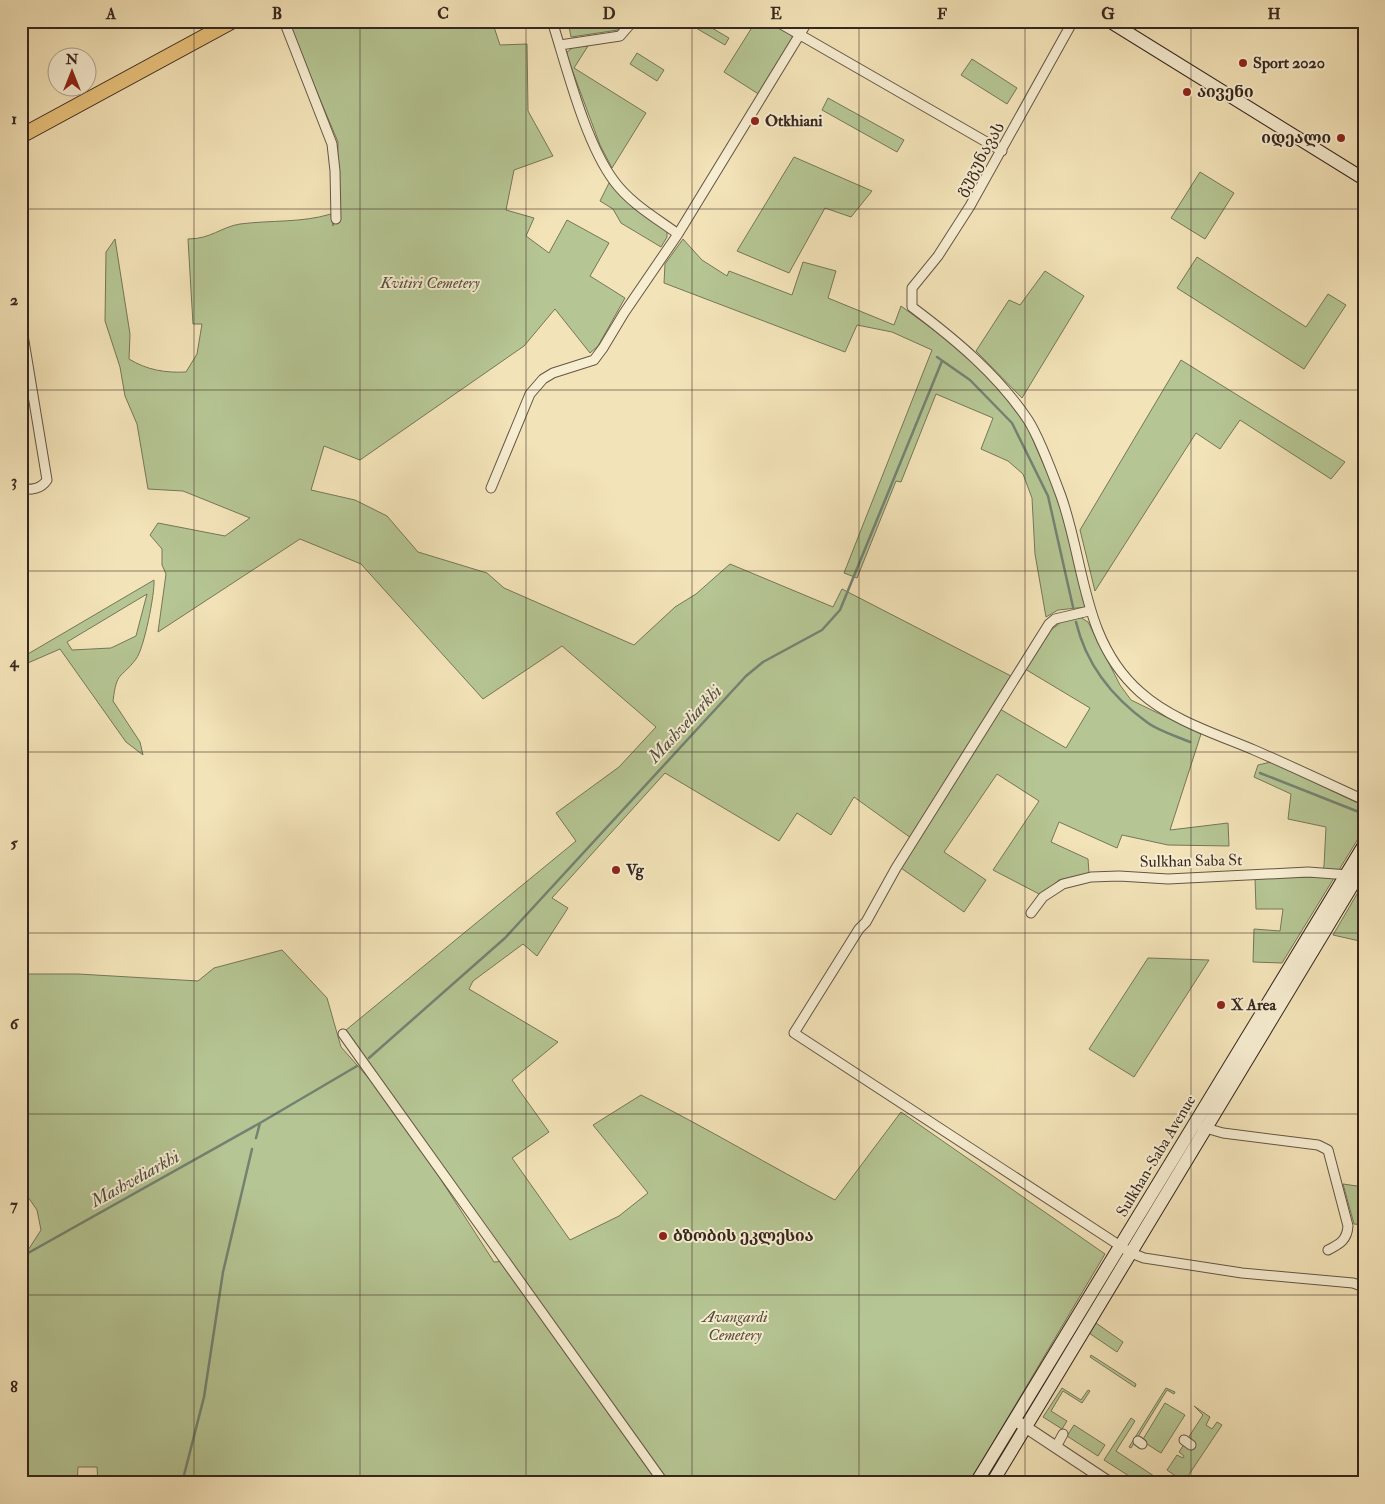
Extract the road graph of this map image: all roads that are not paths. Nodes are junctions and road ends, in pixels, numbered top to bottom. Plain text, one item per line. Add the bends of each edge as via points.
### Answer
1 (233, 21) edge
2 (284, 21) edge
3 (552, 21) edge
4 (633, 21) edge
5 (776, 21) edge
6 (808, 21) edge
7 (1073, 21) edge
8 (1109, 21) edge
9 (800, 35) junction
10 (560, 45) junction
11 (21, 136) edge
12 (1002, 151) junction
13 (1364, 179) edge
14 (336, 219) dead end
15 (678, 234) junction
16 (21, 323) edge
17 (491, 488) dead end
18 (21, 490) edge
19 (1089, 612) junction
20 (1364, 800) edge
21 (1364, 845) edge
22 (1358, 873) edge
23 (1032, 913) dead end
24 (342, 1034) dead end
25 (1200, 1126) junction
26 (1120, 1246) junction
27 (1328, 1250) dead end
28 (1131, 1253) junction
29 (1364, 1287) edge
30 (1020, 1423) junction
31 (1063, 1434) dead end
32 (1056, 1447) junction
33 (664, 1483) edge
34 (976, 1483) edge
35 (992, 1483) edge
36 (1110, 1483) edge

1 - 11 main road
2 - 14 street via 332,144
3 - 10 street
4 - 10 street via 620,36
5 - 9 street
6 - 9 street
7 - 12 street, გუგუნავას
8 - 13 main road
9 - 12 street
9 - 15 street
10 - 15 street via 600,159 632,200
12 - 19 street, გუგუნავას via 949,240 912,288 912,308 950,336 998,381 1029,422 1062,497
15 - 17 street via 594,360 553,373 530,394
16 - 18 street via 47,480 43,486
19 - 20 street via 1117,668 1140,693 1195,725
19 - 26 street via 1061,617 1049,624 794,1033
21 - 22 main road, Sulkhan-Saba Avenue
22 - 23 street, Sulkhan Saba St via 1308,872 1168,879 1091,877 1063,884 1043,897
22 - 25 main road, Sulkhan-Saba Avenue
24 - 33 street
25 - 26 main road, Sulkhan-Saba Avenue
25 - 27 street via 1223,1133 1318,1145 1328,1150 1348,1226 1341,1244
25 - 28 main road, Sulkhan-Saba Avenue
26 - 28 street
26 - 30 main road, Sulkhan-Saba Avenue
28 - 29 street via 1144,1258 1242,1273 1354,1283
28 - 30 main road, Sulkhan-Saba Avenue
30 - 32 street
30 - 34 main road, Sulkhan-Saba Avenue
30 - 35 main road, Sulkhan-Saba Avenue
31 - 32 street
32 - 36 street

